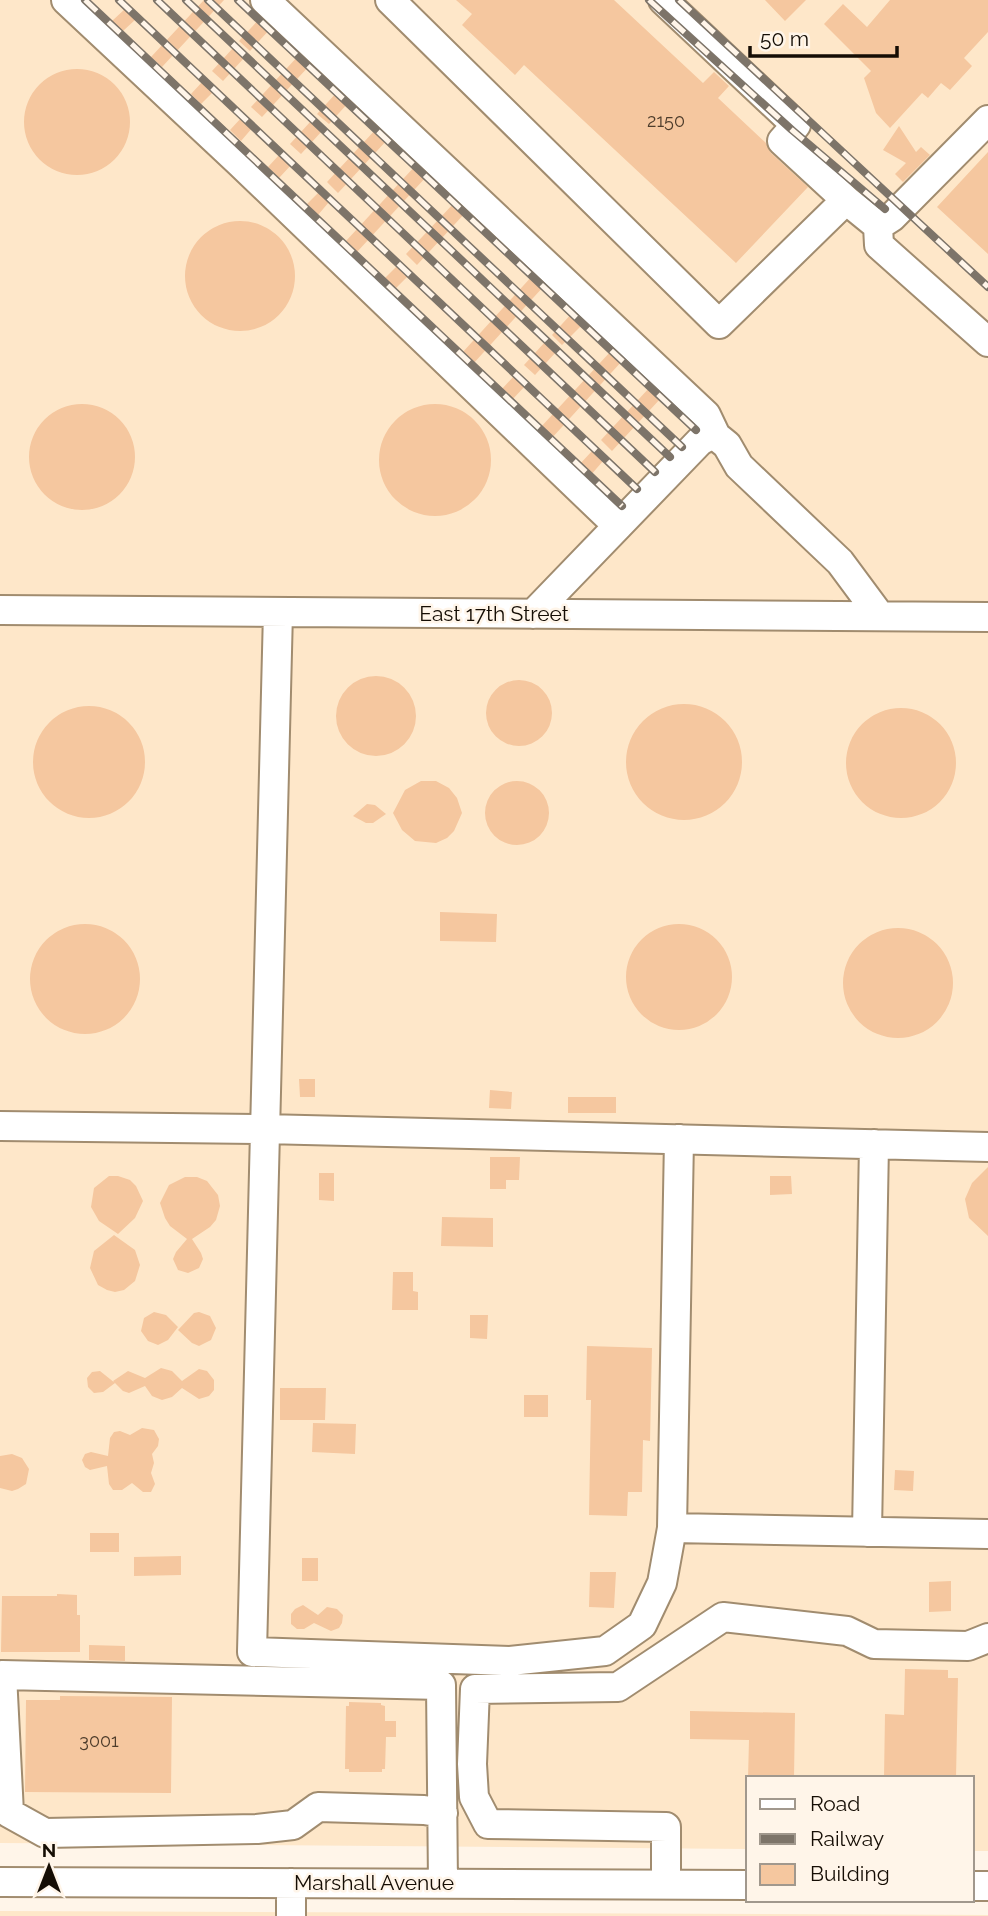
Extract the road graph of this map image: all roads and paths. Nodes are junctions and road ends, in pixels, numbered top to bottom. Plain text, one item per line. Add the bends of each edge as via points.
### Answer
1 (66, 0) edge
2 (265, 0) edge
3 (390, 0) edge
4 (663, 0) edge
5 (988, 120) edge
6 (846, 200) junction
7 (878, 226) junction
8 (988, 342) edge
9 (716, 436) junction
10 (618, 526) junction
11 (0, 610) edge
12 (278, 612) junction
13 (533, 614) junction
14 (880, 616) junction
15 (988, 617) edge
16 (0, 1126) edge
17 (264, 1129) junction
18 (679, 1139) junction
19 (874, 1144) junction
20 (988, 1147) edge
21 (672, 1528) junction
22 (867, 1532) junction
23 (988, 1534) edge
24 (988, 1638) edge
25 (440, 1685) junction
26 (475, 1689) junction
27 (443, 1813) junction
28 (0, 1882) edge
29 (291, 1883) junction
30 (443, 1883) junction
31 (666, 1884) junction
32 (746, 1885) edge
33 (291, 1916) edge

1 - 10 street
2 - 9 street via 706,415
3 - 6 street via 719,324
4 - 6 street via 796,125 782,141
5 - 7 street
6 - 7 street
7 - 8 street via 879,245
9 - 10 street via 700,441
9 - 14 street via 739,466 840,562
10 - 13 street
11 - 12 street, East 17th Street
12 - 13 street, East 17th Street
12 - 17 street
13 - 14 street, East 17th Street
14 - 15 street, East 17th Street
16 - 17 street
17 - 18 street
17 - 21 street via 252,1652 510,1661 605,1651 642,1625 662,1583
18 - 19 street
18 - 21 street
19 - 20 street
19 - 22 street
21 - 22 street
22 - 23 street
24 - 26 street via 968,1646 874,1644 847,1630 723,1617 618,1687
25 - 26 street
25 - 27 street
25 - 27 street via 2,1675 9,1813 45,1833 257,1829 293,1825 318,1807
26 - 31 street via 474,1797 488,1824 666,1827
27 - 30 street
28 - 29 street, Marshall Avenue
29 - 30 street, Marshall Avenue
29 - 33 street
30 - 31 street, Marshall Avenue
31 - 32 street, Marshall Avenue

